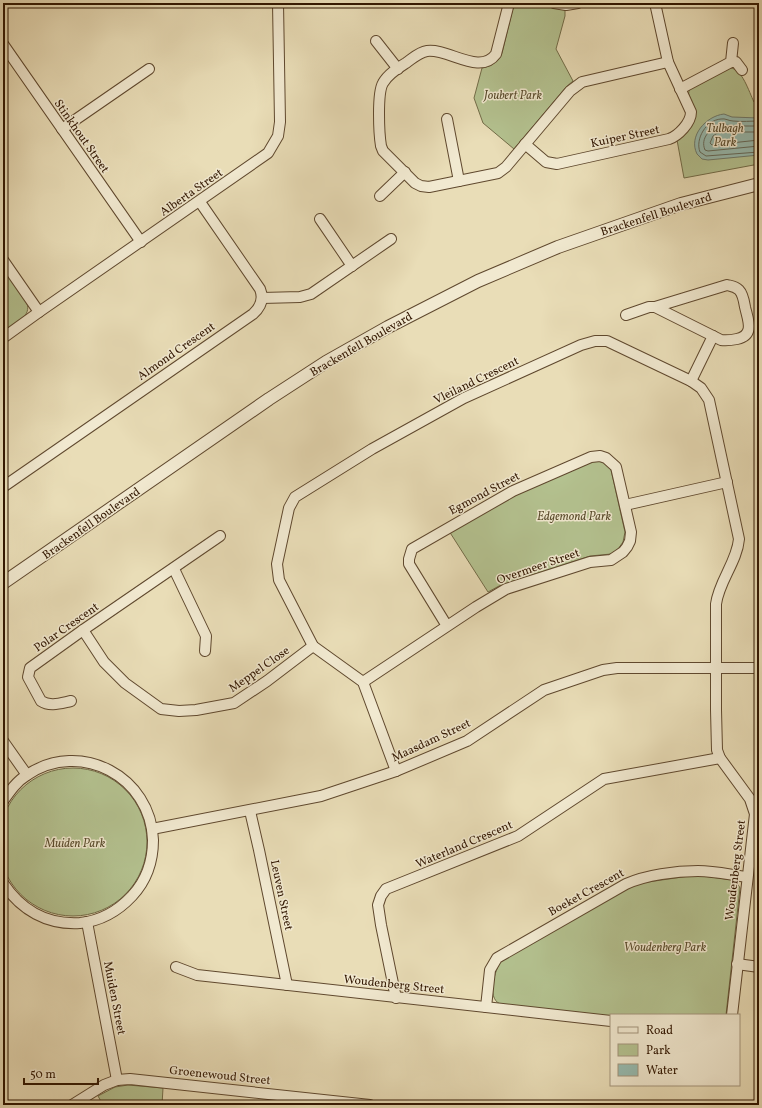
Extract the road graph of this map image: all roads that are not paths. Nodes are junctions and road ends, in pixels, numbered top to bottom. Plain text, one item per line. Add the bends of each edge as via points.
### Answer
1 (278, 3) edge
2 (509, 3) edge
3 (554, 3) edge
4 (578, 3) edge
5 (655, 3) edge
6 (376, 41) dead end
7 (733, 43) dead end
8 (3, 44) edge
9 (668, 62) junction
10 (731, 62) junction
11 (149, 69) dead end
12 (398, 69) junction
13 (742, 70) dead end
14 (680, 89) junction
15 (447, 119) dead end
16 (62, 129) junction
17 (525, 144) junction
18 (405, 172) junction
19 (459, 181) junction
20 (759, 184) edge
21 (380, 196) dead end
22 (200, 202) junction
23 (320, 219) dead end
24 (392, 239) dead end
25 (141, 242) junction
26 (3, 260) edge
27 (352, 266) junction
28 (262, 298) junction
29 (655, 307) junction
30 (39, 312) junction
31 (626, 315) dead end
32 (712, 336) junction
33 (3, 338) edge
34 (691, 381) junction
35 (727, 482) junction
36 (3, 486) edge
37 (624, 505) junction
38 (220, 536) dead end
39 (174, 569) junction
40 (3, 583) edge
41 (447, 626) junction
42 (83, 630) junction
43 (313, 646) junction
44 (204, 651) dead end
45 (717, 668) junction
46 (759, 668) edge
47 (362, 682) junction
48 (71, 701) dead end
49 (3, 741) edge
50 (720, 758) junction
51 (396, 771) junction
52 (27, 775) junction
53 (3, 801) edge
54 (250, 810) junction
55 (152, 829) junction
56 (747, 877) junction
57 (3, 883) edge
58 (87, 922) junction
59 (737, 964) junction
60 (176, 967) dead end
61 (759, 967) edge
62 (287, 985) junction
63 (396, 998) junction
64 (486, 1008) junction
65 (732, 1014) edge
66 (610, 1021) edge
67 (116, 1080) junction
68 (72, 1105) edge
69 (370, 1105) edge

1 - 22 street, Alberta Street via 278,136 263,158
2 - 12 street via 496,54 491,60 479,63 428,51
3 - 4 street
5 - 9 street, Kuiper Street
6 - 12 street
7 - 10 street
8 - 16 street, Stinkhout Street
9 - 14 street, Kuiper Street
9 - 17 street via 582,82 570,91
10 - 13 street via 736,62
10 - 14 street
11 - 16 street
12 - 18 street via 387,77 380,88 380,141 383,151
14 - 17 street, Kuiper Street via 691,116 677,135 669,139 557,164 546,162
15 - 19 street
16 - 25 street, Stinkhout Street
17 - 19 street via 502,171
18 - 19 street via 415,183 425,187
18 - 21 street
20 - 40 street, Brackenfell Boulevard via 682,204 565,244 478,282 388,327 326,362 270,399
22 - 25 street, Alberta Street
22 - 28 street via 260,289
23 - 27 street
24 - 27 street
25 - 30 street, Alberta Street
26 - 30 street
27 - 28 street via 306,296
28 - 36 street, Almond Crescent via 260,307 253,314
29 - 31 street
29 - 32 street
29 - 32 street via 727,285 735,287 742,295 749,324 748,333 741,338 727,341
30 - 33 street, Alberta Street
32 - 34 street
34 - 35 street, Vleiland Crescent via 701,388 709,400
34 - 43 street, Vleiland Crescent via 607,341 581,345 464,398 372,448 295,497 289,508 277,564 278,574
35 - 37 street
35 - 45 street, Vleiland Crescent via 739,539 737,550 717,597
37 - 41 street, Overmeer Street via 631,532 630,541 618,556 611,560 590,562 506,589
37 - 41 street, Egmond Street via 616,467 606,458 591,457 513,491 412,548 410,564
38 - 39 street, Polar Crescent
39 - 42 street, Polar Crescent
39 - 44 street via 206,636
41 - 47 street, Overmeer Street
42 - 43 street, Meppel Close via 104,662 125,683 161,709 179,711 234,703
42 - 48 street, Polar Crescent via 30,668 28,674 41,701 53,704
43 - 47 street, Vleiland Crescent
45 - 46 street, Maasdam Street
45 - 50 street, Woudenberg Street via 716,739
45 - 51 street, Maasdam Street via 617,668 555,685 539,692 467,741
47 - 51 street
49 - 52 street
50 - 56 street, Woudenberg Street via 750,798 755,814
50 - 63 street, Waterland Crescent via 604,779 518,836 386,890 380,896 378,905
51 - 54 street, Maasdam Street via 321,796
52 - 53 street via 12,788
52 - 55 street via 46,765 68,761 97,765 111,771 134,789 146,808
54 - 55 street, Maasdam Street
54 - 62 street, Leuven Street
55 - 58 street via 153,850 150,864 138,889 124,904 107,916
56 - 59 street, Woudenberg Street
56 - 64 street, Boeket Crescent via 691,872 644,878 626,884 497,958 490,970
57 - 58 street via 10,894 37,915 59,922
58 - 67 street, Muiden Street
59 - 61 street
59 - 65 street, Woudenberg Street
60 - 62 street, Woudenberg Street via 197,975
62 - 63 street, Woudenberg Street
63 - 64 street, Woudenberg Street
64 - 66 street, Woudenberg Street
67 - 68 street, Groenewoud Street
67 - 69 street, Groenewoud Street via 149,1080

